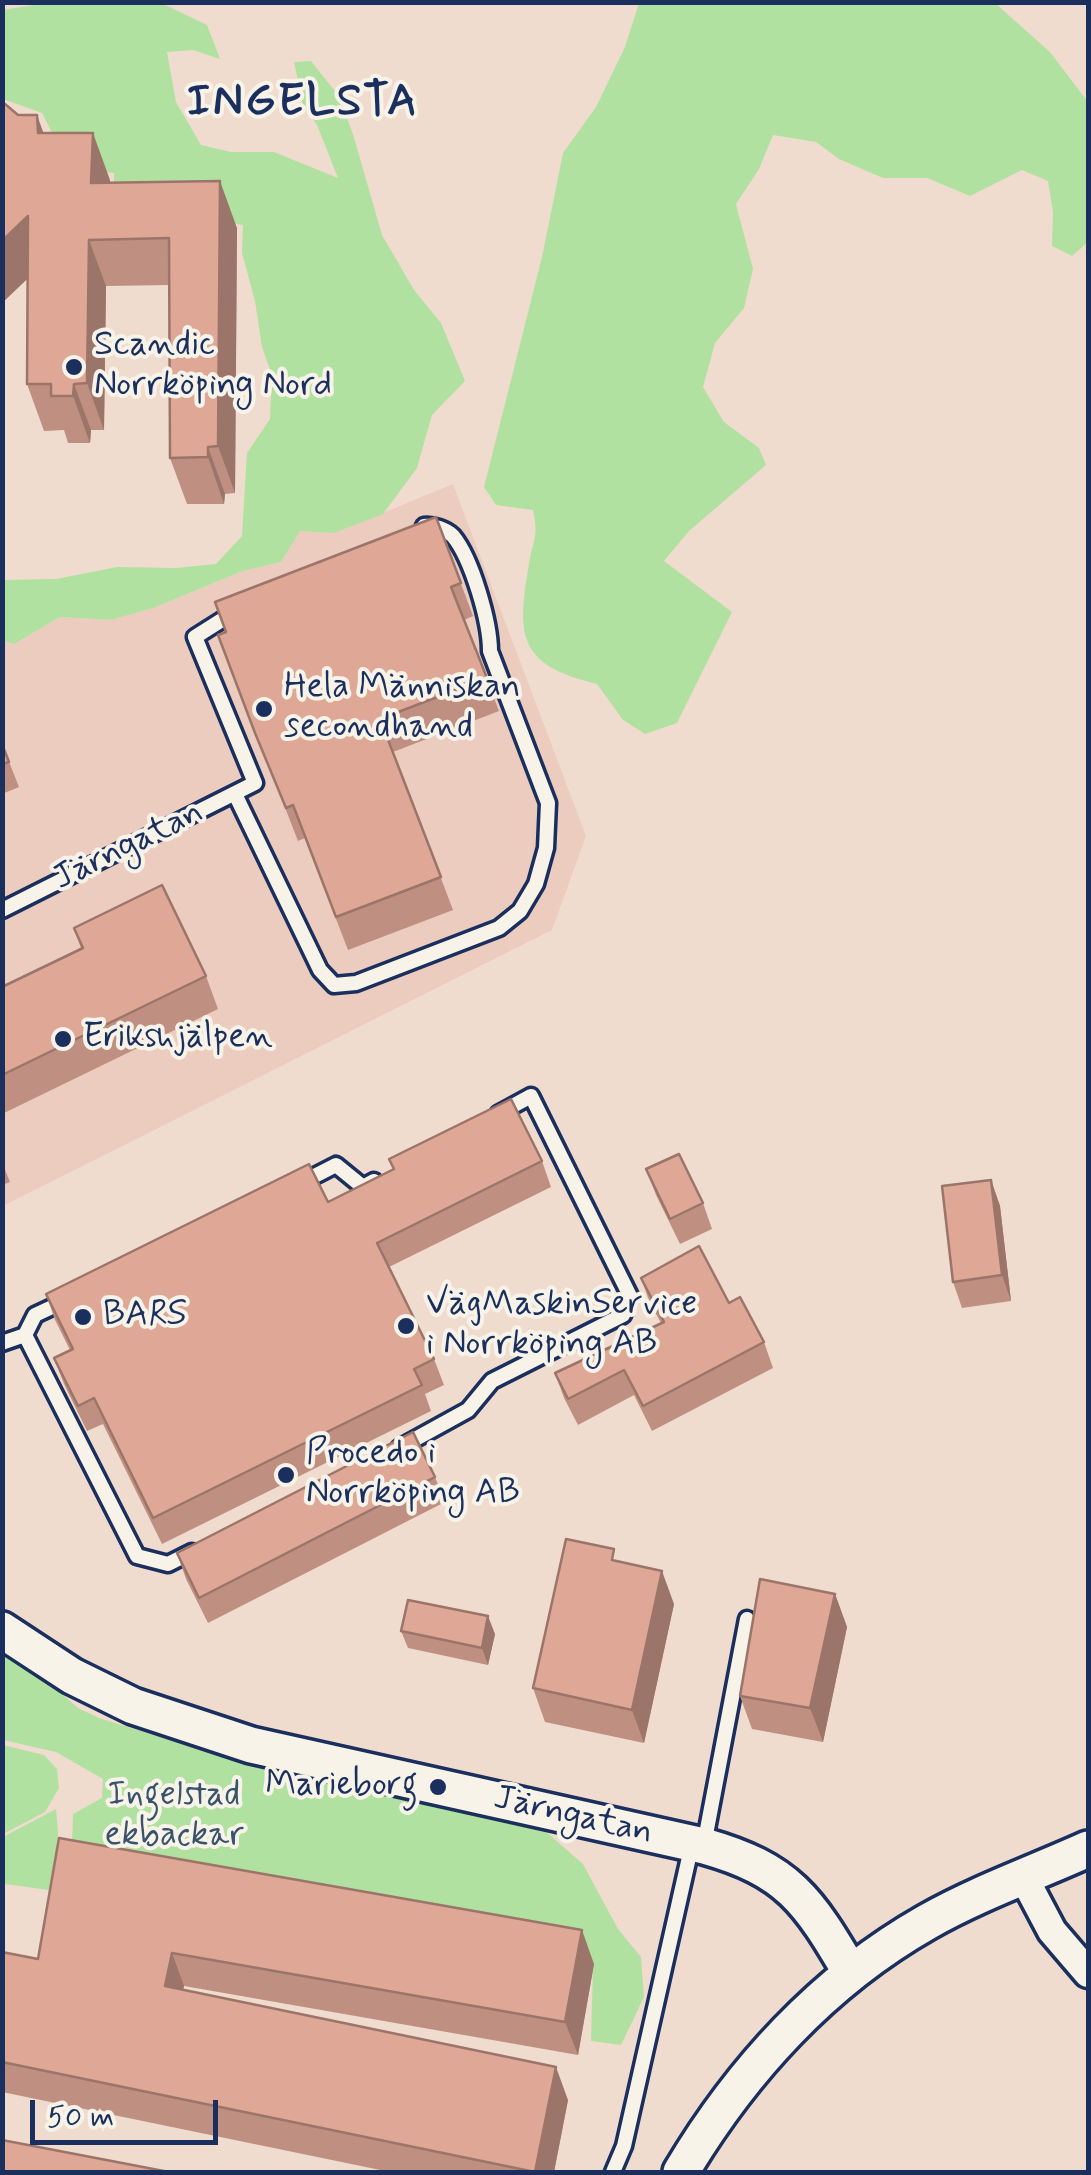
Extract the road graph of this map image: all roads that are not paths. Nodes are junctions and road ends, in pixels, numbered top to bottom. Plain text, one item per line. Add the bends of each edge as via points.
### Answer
1 (410, 529) edge
2 (250, 603) edge
3 (235, 794) junction
4 (2, 910) edge
5 (481, 1123) edge
6 (380, 1178) edge
7 (282, 1192) edge
8 (70, 1298) edge
9 (25, 1336) junction
10 (2, 1343) edge
11 (392, 1452) edge
12 (203, 1546) edge
13 (748, 1619) dead end
14 (2, 1630) edge
15 (698, 1845) junction
16 (1088, 1849) edge
17 (1024, 1878) junction
18 (1088, 1973) edge
19 (851, 1974) junction
20 (612, 2172) edge
21 (681, 2172) edge

1 - 3 lane via 430,524 451,533 464,555 490,630 490,651 548,803 546,848 520,911 499,928 356,983 334,985 320,970
2 - 3 lane, Järngatan via 195,637 254,783
3 - 4 lane, Järngatan
5 - 11 lane via 532,1096 630,1296 623,1314 492,1381 468,1410
6 - 7 lane via 363,1187 336,1166
8 - 9 lane via 35,1316
9 - 10 lane
9 - 12 lane via 137,1556 168,1564
13 - 15 lane
14 - 15 street, Järngatan via 133,1706 251,1745
15 - 19 street, Järngatan via 744,1858 783,1881 825,1928
15 - 20 lane
16 - 17 street
17 - 18 street via 1052,1931
17 - 19 street via 927,1922
19 - 21 street via 762,2058

